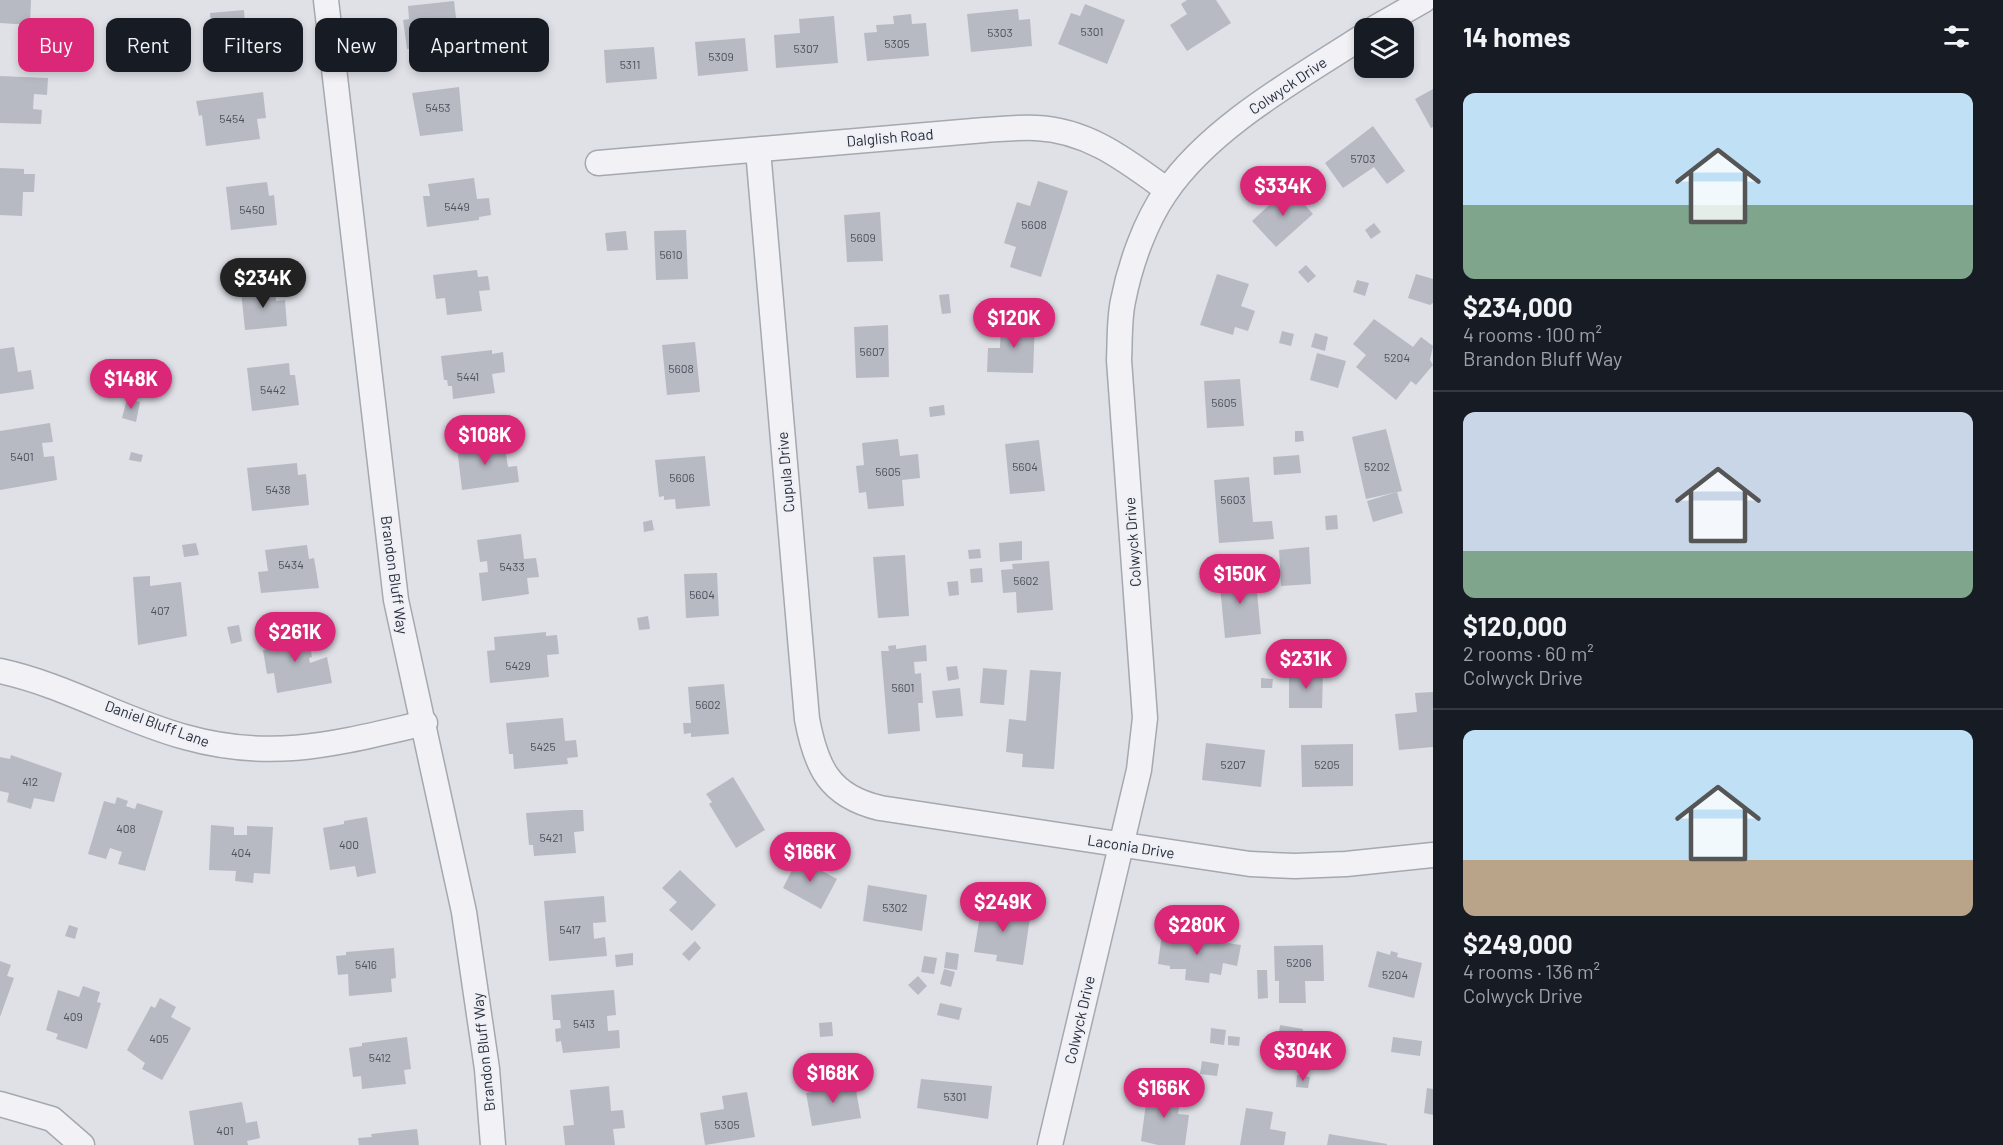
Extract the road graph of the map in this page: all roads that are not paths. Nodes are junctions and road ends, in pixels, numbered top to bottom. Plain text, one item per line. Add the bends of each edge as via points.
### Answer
1 (326, 0) edge
2 (1424, 0) edge
3 (1393, 18) edge
4 (1354, 42) edge
5 (758, 150) junction
6 (598, 163) dead end
7 (1167, 190) junction
8 (0, 671) edge
9 (424, 723) junction
10 (836, 786) joint
11 (1122, 846) junction
12 (1433, 855) edge
13 (0, 1104) edge
14 (82, 1145) edge
15 (493, 1145) edge
16 (1050, 1145) edge

1 - 9 street, Brandon Bluff Way via 396,600
2 - 3 street
4 - 7 street, Colwyck Drive via 1234,123
5 - 6 street, Dalglish Road
5 - 7 street, Dalglish Road via 1037,128 1086,138 1116,153
5 - 10 street, Cupula Drive via 807,719 813,754
7 - 11 street, Colwyck Drive via 1134,260 1122,303 1121,404 1145,718 1139,770
8 - 9 street, Daniel Bluff Lane via 54,687 184,737 250,750 318,748
9 - 15 street, Brandon Bluff Way via 468,934
10 - 11 street, Laconia Drive via 865,804 880,808
11 - 12 street, Laconia Drive via 1197,858 1295,866
11 - 16 street, Colwyck Drive
13 - 14 street via 52,1119

